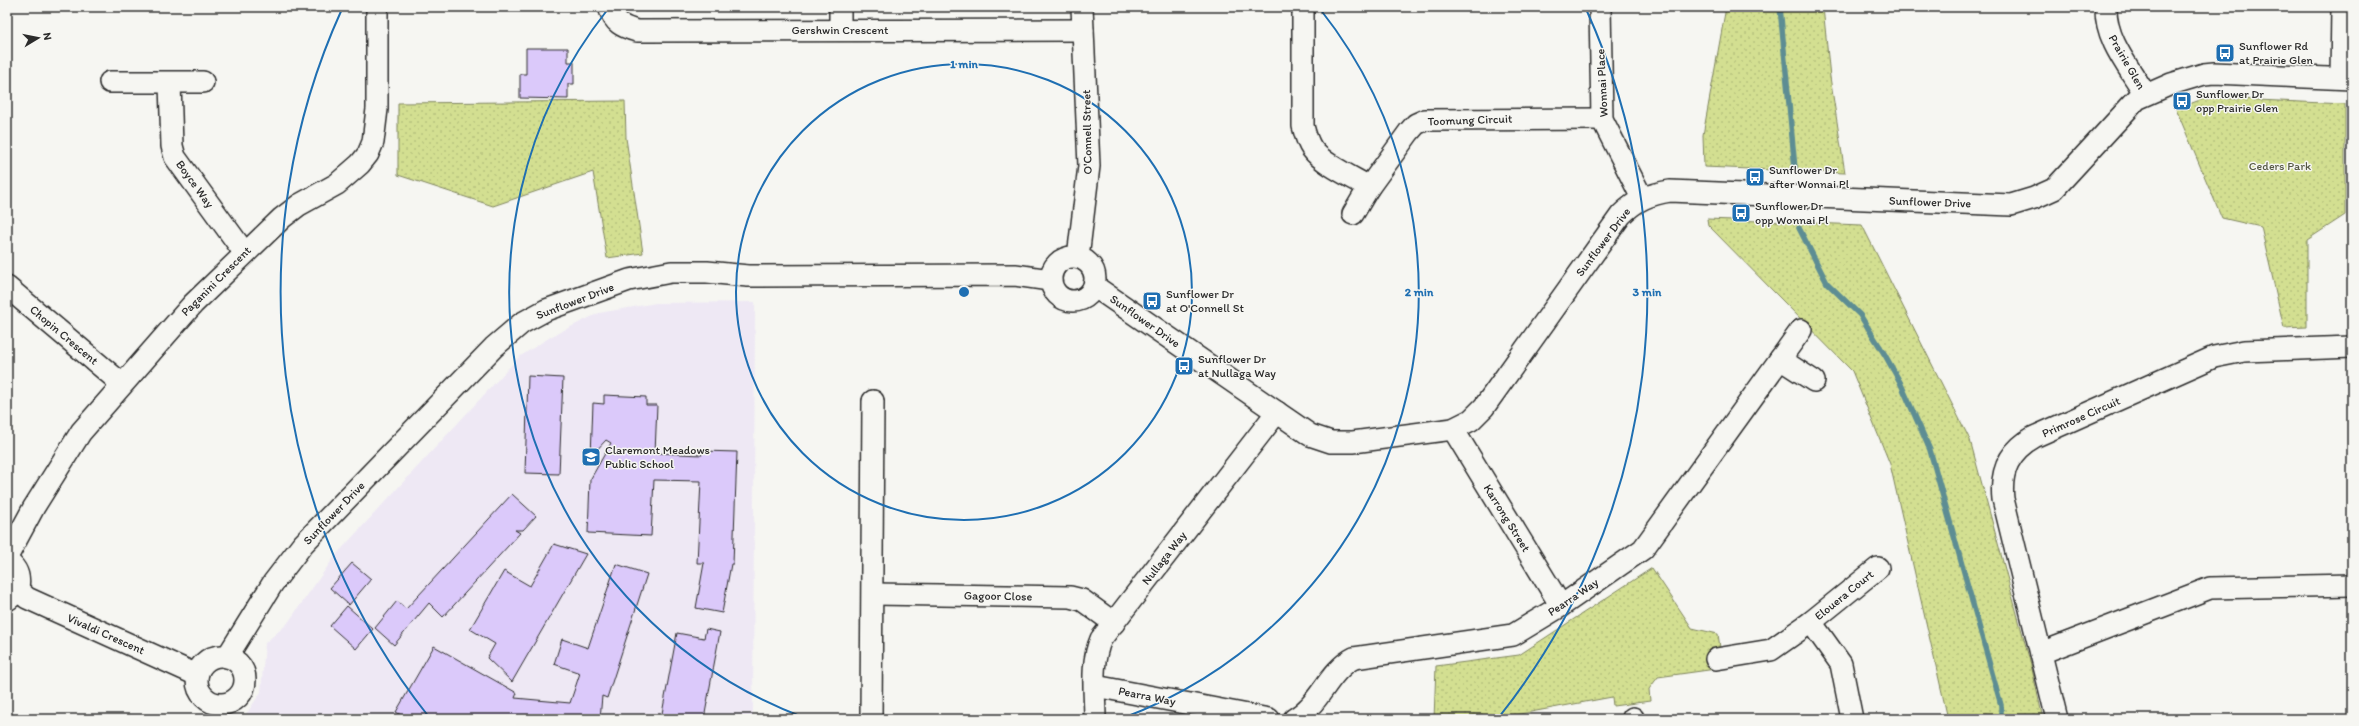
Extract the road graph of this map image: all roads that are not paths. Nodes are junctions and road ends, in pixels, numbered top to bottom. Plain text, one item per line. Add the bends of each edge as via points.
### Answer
1 (377, 7) edge
2 (609, 7) edge
3 (840, 7) edge
4 (1082, 7) edge
5 (1303, 7) edge
6 (1600, 7) edge
7 (2106, 7) edge
8 (2342, 7) edge
9 (840, 30) junction
10 (1083, 30) junction
11 (2346, 78) edge
12 (110, 82) dead end
13 (203, 82) dead end
14 (170, 83) junction
15 (2146, 94) junction
16 (1602, 119) junction
17 (1369, 186) junction
18 (1642, 198) junction
19 (1353, 214) dead end
20 (244, 252) junction
21 (1078, 257) junction
22 (1050, 280) junction
23 (1094, 286) junction
24 (7, 287) edge
25 (1801, 330) dead end
26 (2352, 347) edge
27 (1780, 359) junction
28 (1814, 381) dead end
29 (122, 384) junction
30 (873, 400) dead end
31 (1277, 412) junction
32 (1453, 429) junction
33 (7, 557) edge
34 (7, 561) edge
35 (1878, 568) dead end
36 (2352, 585) edge
37 (873, 594) junction
38 (12, 595) edge
39 (1561, 606) junction
40 (1811, 622) junction
41 (1114, 623) junction
42 (2041, 653) junction
43 (227, 657) junction
44 (1716, 659) dead end
45 (197, 675) junction
46 (1095, 686) junction
47 (209, 710) edge
48 (871, 719) edge
49 (1095, 719) edge
50 (1269, 719) edge
51 (1294, 719) edge
52 (1852, 719) edge
53 (2057, 719) edge

1 - 20 street, Paganini Crescent via 377,109 373,142 368,154 349,175 299,205
2 - 9 street, Gershwin Crescent via 616,22 623,28 637,31
3 - 9 street
4 - 10 street, O'Connell Street
5 - 17 street via 1303,126 1306,139 1322,158
6 - 16 street, Wonnai Place
7 - 15 street, Prairie Glen via 2106,25 2111,37
8 - 11 street
9 - 10 street, Gershwin Crescent
10 - 21 street, O'Connell Street via 1089,166
11 - 15 street, Sunflower Drive via 2204,74
12 - 14 street
13 - 14 street
14 - 20 street, Boyce Way via 172,146 175,157
15 - 18 street, Sunflower Drive via 2131,105 2054,189 2011,204 1670,192
16 - 17 street, Toomung Circuit via 1425,120 1416,124 1409,132
16 - 18 street, Wonnai Place
17 - 19 street, Toomung Circuit
18 - 32 street, Sunflower Drive via 1621,215 1484,407 1471,420
20 - 29 street, Paganini Crescent via 192,304
21 - 22 street via 1058,262
21 - 23 street via 1090,265 1094,272
22 - 23 street via 1055,293 1066,301 1080,301 1091,293
22 - 43 street, Sunflower Drive via 1015,276 748,276 685,271 629,280 546,310 522,323 494,347 304,544 273,583
23 - 31 street, Sunflower Drive
24 - 29 street, Chopin Crescent
25 - 27 street, Pearra Way
26 - 42 street, Primrose Circuit via 2229,353 2214,357 2021,445 2005,468 2002,491
27 - 28 street
27 - 39 street, Pearra Way via 1643,550
29 - 33 street, Paganini Crescent via 82,432 61,463
30 - 37 street
31 - 32 street, Sunflower Drive via 1310,435 1331,442 1353,442
31 - 41 street, Nullaga Way
32 - 39 street, Karrong Street
34 - 38 street via 18,575
35 - 40 street, Elouera Court
36 - 42 street via 2210,588
37 - 41 street, Gagoor Close via 1070,597 1082,600
37 - 48 street
38 - 45 street, Vivaldi Crescent via 27,598
39 - 51 street, Pearra Way via 1523,630 1507,636 1354,658 1343,663 1311,706
40 - 44 street, Elouera Court via 1771,650
40 - 52 street, Elouera Court via 1841,664
41 - 46 street, Nullaga Way via 1101,639 1096,651
42 - 53 street, Primrose Circuit
43 - 45 street via 217,656 209,659
43 - 47 street via 240,666 244,673 244,684 236,698
45 - 47 street via 199,690
46 - 49 street, Nullaga Way
46 - 50 street, Pearra Way

